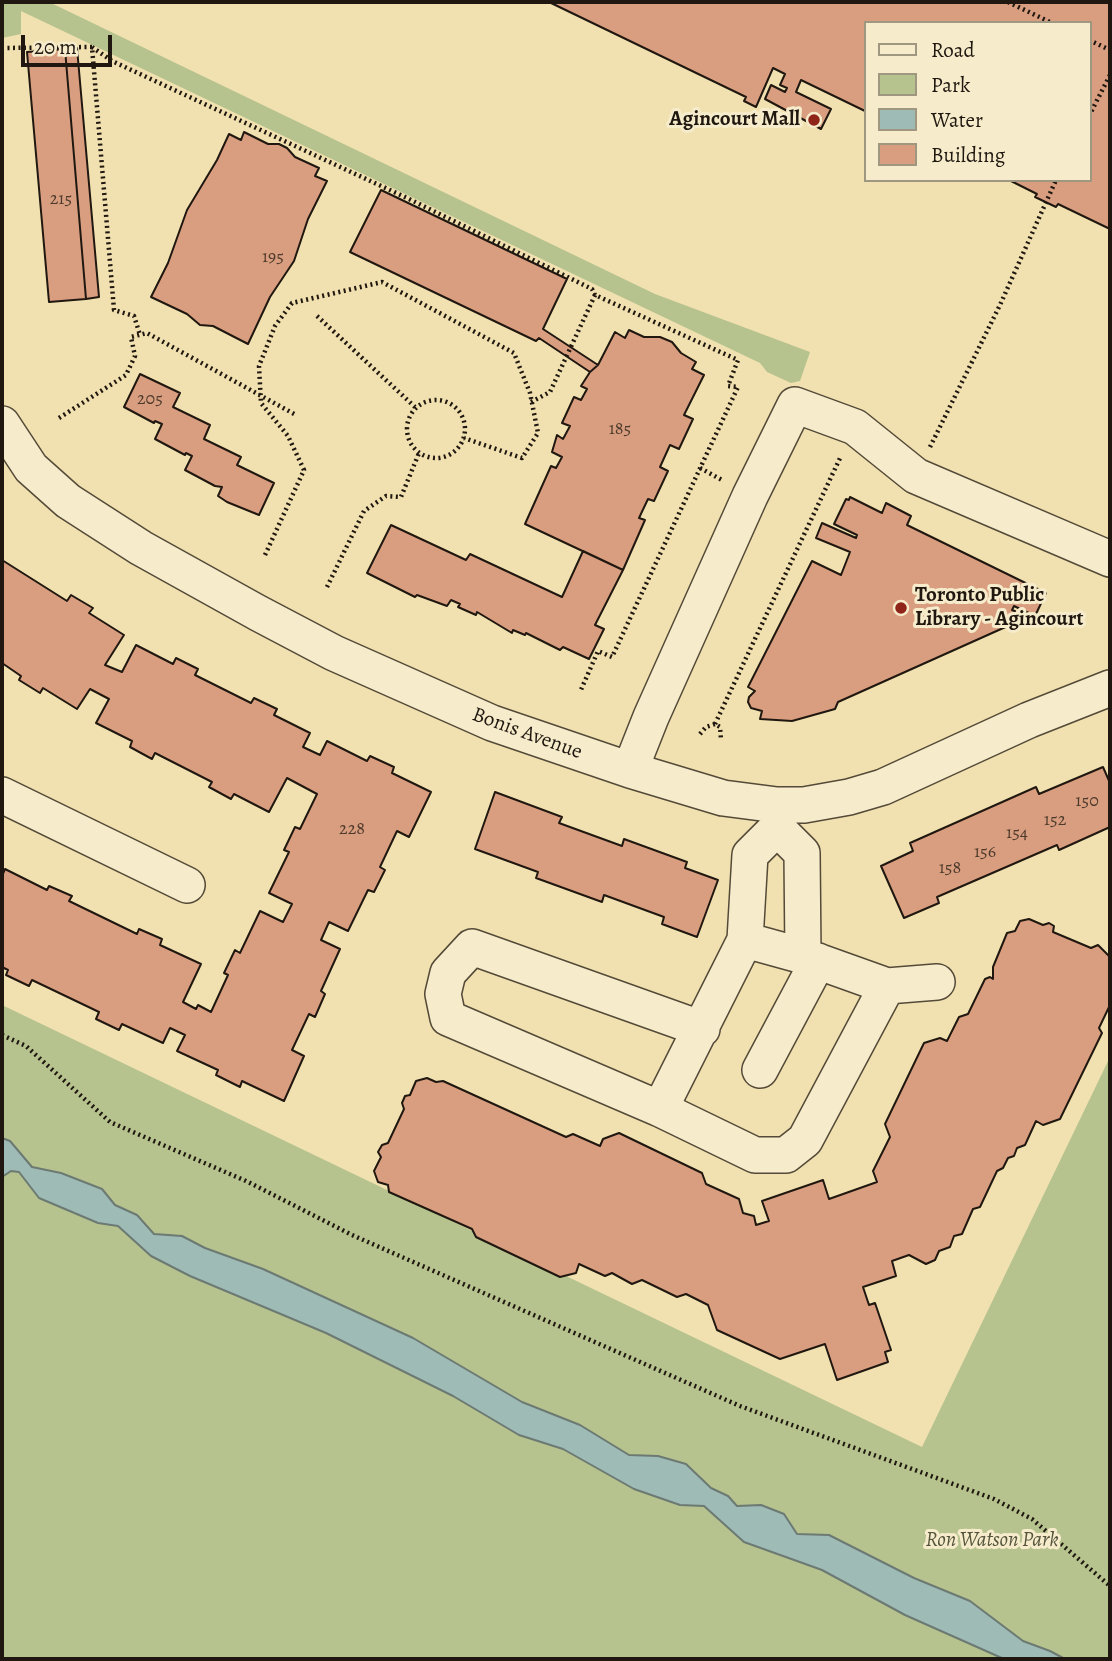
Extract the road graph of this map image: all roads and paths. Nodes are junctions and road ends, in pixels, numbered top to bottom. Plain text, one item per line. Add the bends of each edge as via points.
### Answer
1 (1007, 2) edge
2 (1048, 21) edge
3 (1091, 41) edge
4 (92, 47) junction
5 (2, 48) edge
6 (1110, 50) edge
7 (1110, 75) edge
8 (1091, 112) edge
9 (1055, 182) edge
10 (595, 295) junction
11 (317, 316) dead end
12 (140, 335) junction
13 (261, 396) junction
14 (531, 402) junction
15 (415, 407) junction
16 (296, 415) dead end
17 (59, 418) dead end
18 (2, 427) edge
19 (855, 427) junction
20 (464, 438) junction
21 (419, 453) junction
22 (916, 476) junction
23 (265, 555) dead end
24 (1110, 559) edge
25 (327, 587) dead end
26 (1110, 688) edge
27 (580, 692) dead end
28 (715, 724) junction
29 (700, 734) dead end
30 (721, 740) dead end
31 (630, 770) junction
32 (2, 795) edge
33 (777, 817) junction
34 (187, 885) dead end
35 (745, 940) junction
36 (810, 959) junction
37 (937, 982) dead end
38 (887, 986) junction
39 (702, 1029) junction
40 (2, 1034) edge
41 (760, 1070) dead end
42 (660, 1110) junction
43 (1110, 1586) edge

1 - 2 path
3 - 6 path
4 - 5 path
4 - 10 path via 112,61 420,204 592,289
4 - 12 path via 114,310 134,316
7 - 8 path
9 - 22 path
10 - 14 path via 550,392
10 - 27 path via 738,360 728,386 738,387 612,657 598,651
11 - 15 path
12 - 13 path via 147,334
12 - 17 path via 131,337 135,356 126,374
13 - 14 path via 259,366 275,326 292,303 382,282 514,353
13 - 16 path
13 - 23 path via 261,403 288,436 304,470
14 - 20 path via 538,433 522,458
15 - 20 path via 433,398 452,403 464,418
15 - 21 path via 407,422 408,440
18 - 31 street, Bonis Avenue via 32,468 68,501 237,602 434,699
19 - 22 street
19 - 28 path
19 - 31 street via 795,405 750,495
20 - 21 path via 454,453 437,459
21 - 25 path via 401,497 386,496 364,511
22 - 24 street
26 - 33 street, Bonis Avenue via 883,787 804,805
28 - 29 path
28 - 30 path via 720,727
31 - 33 street, Bonis Avenue
32 - 34 street
33 - 35 street via 750,855
33 - 36 street via 802,853
35 - 36 street
35 - 39 street
36 - 38 street
36 - 41 street
37 - 38 street
38 - 42 street via 805,1140 786,1155 755,1155
39 - 42 street
39 - 42 street via 472,947 448,973 443,994 448,1018
40 - 43 path via 26,1046 110,1122 246,1181 352,1235 740,1406 994,1499 1032,1519

